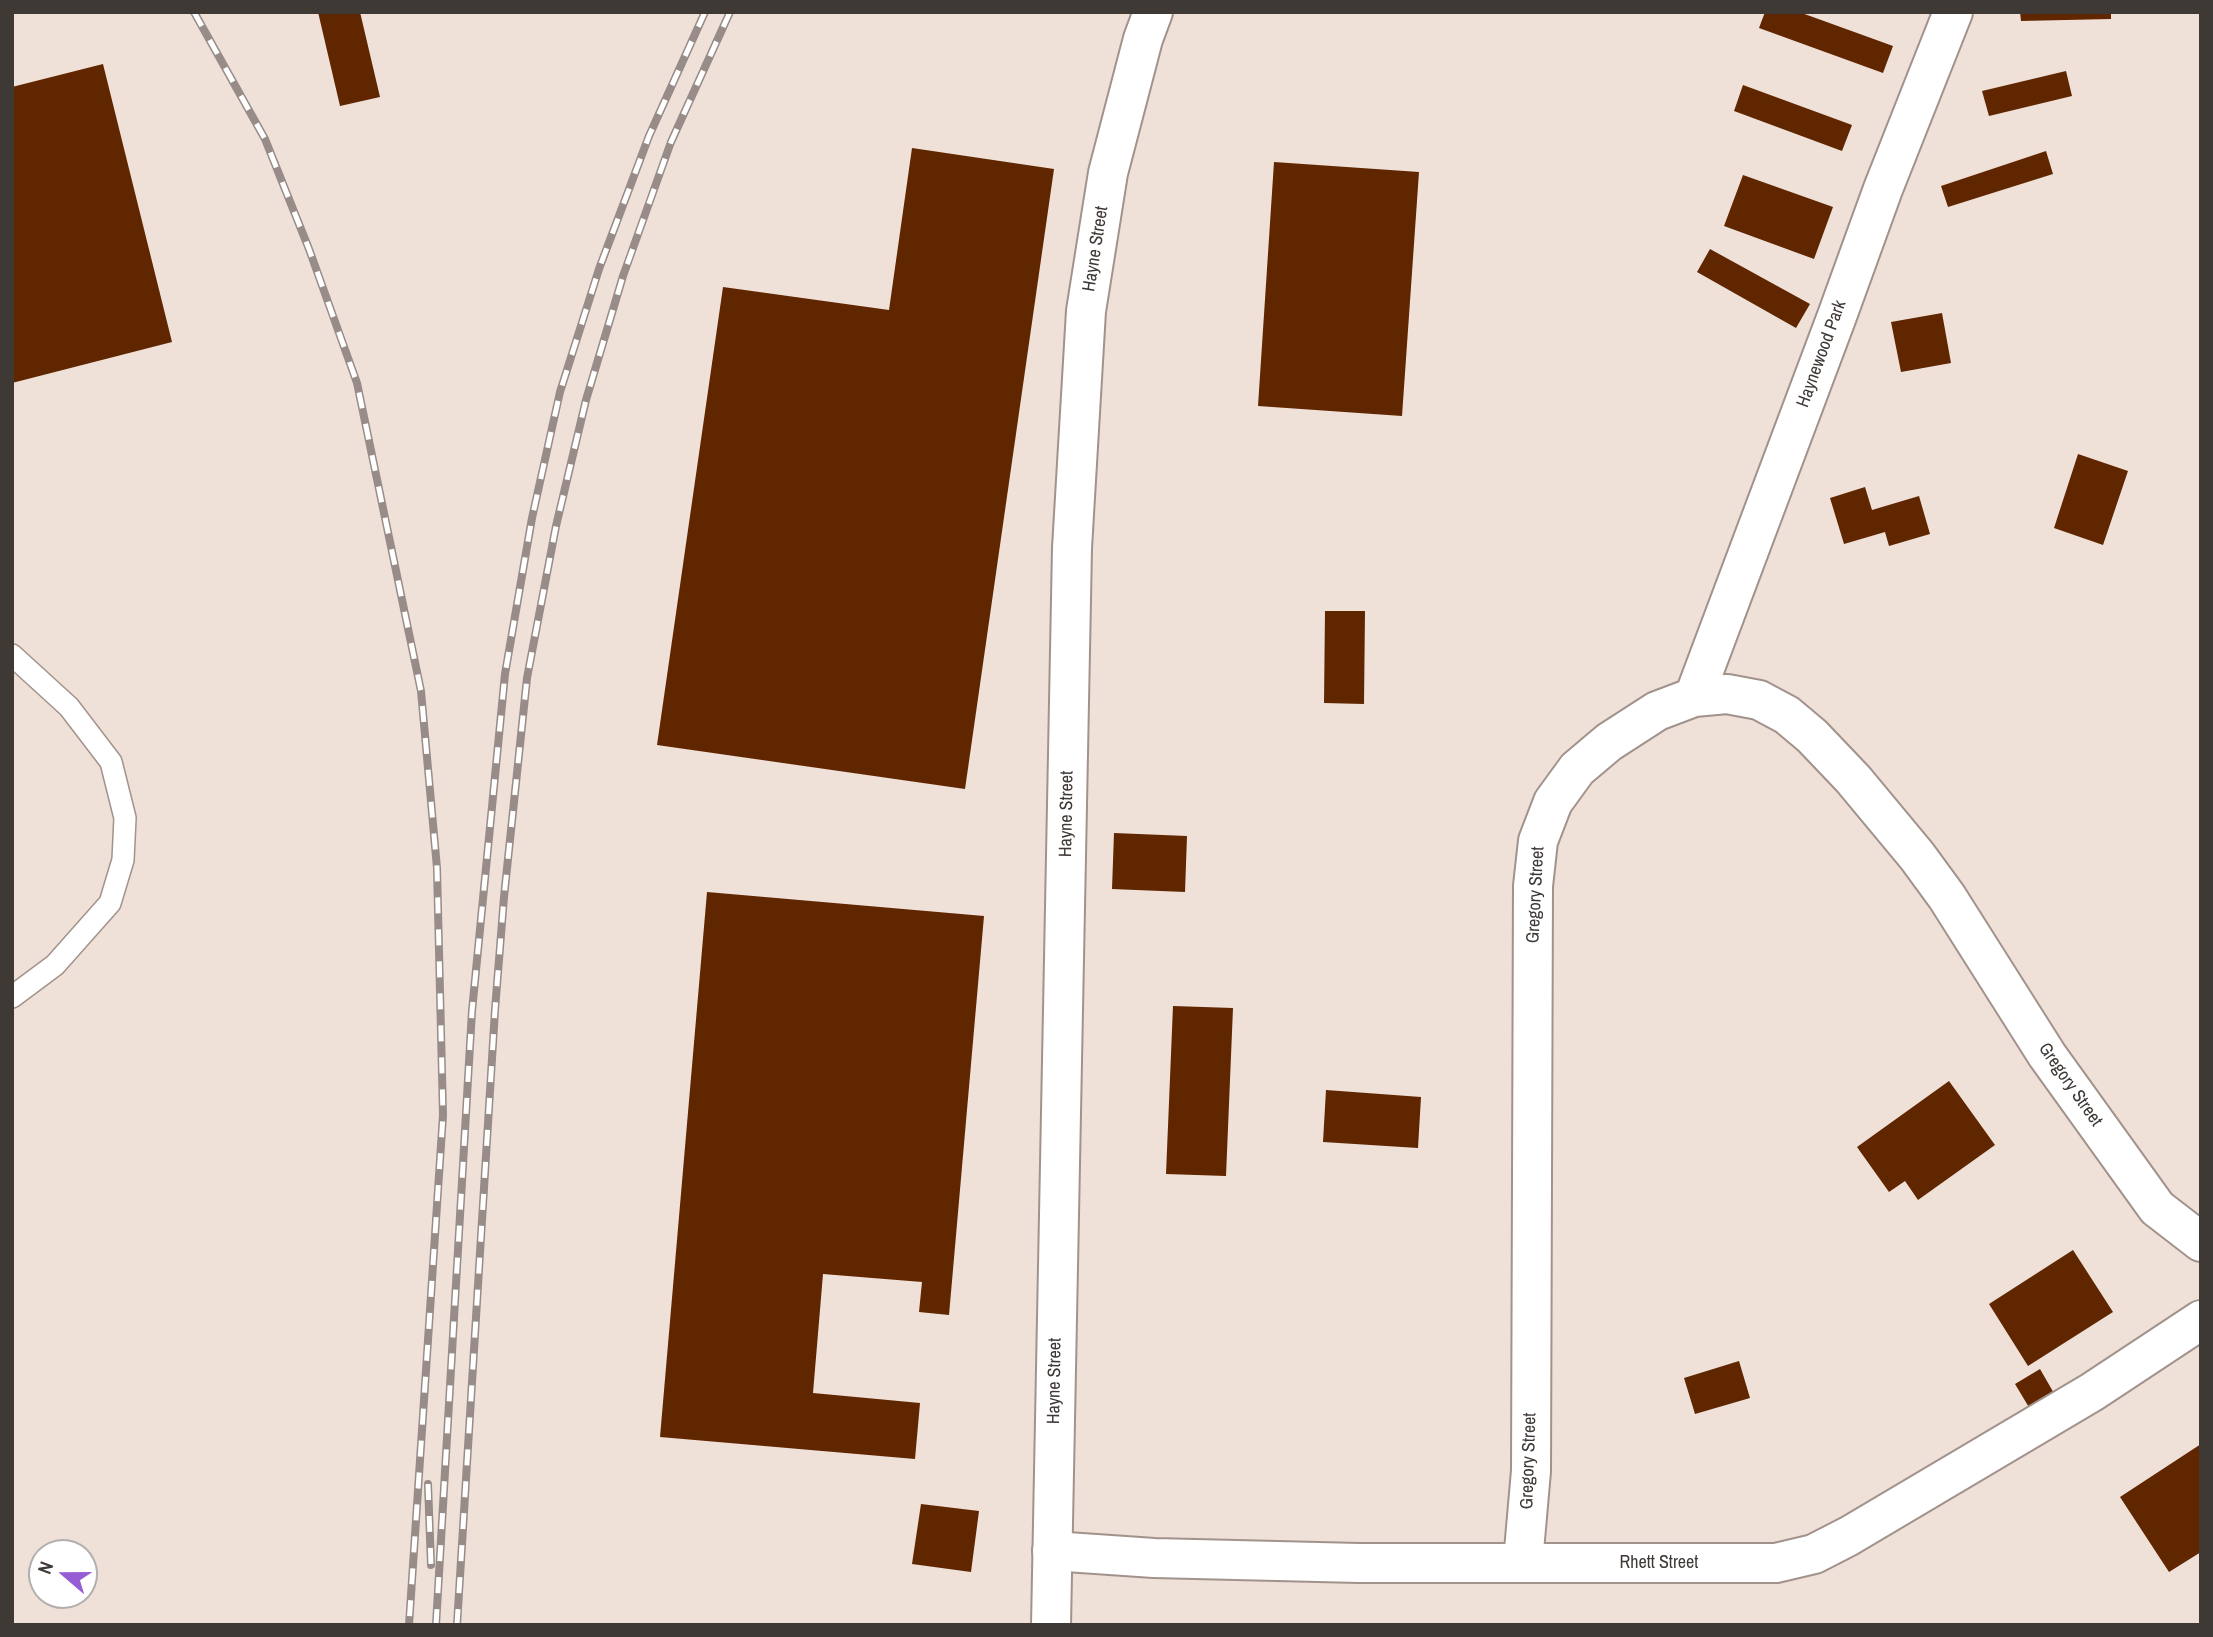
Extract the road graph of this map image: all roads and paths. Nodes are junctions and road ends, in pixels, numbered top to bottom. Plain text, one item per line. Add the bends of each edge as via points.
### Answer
1 (1153, 12) edge
2 (1953, 12) edge
3 (12, 655) edge
4 (1694, 697) junction
5 (12, 997) edge
6 (2201, 1242) edge
7 (2201, 1320) edge
8 (1052, 1551) junction
9 (1523, 1562) junction
10 (1051, 1625) edge

1 - 8 street, Hayne Street via 1108,173 1086,311 1072,548
2 - 4 street, Haynewood Park
3 - 5 lane via 69,707 111,762 125,818 123,860 110,903 55,965
4 - 6 street, Gregory Street via 1727,694 1759,700 1812,736 1853,779 1947,897 2048,1055 2157,1208
4 - 9 street, Gregory Street via 1657,711 1577,769 1553,802 1538,841 1533,886 1531,1471
7 - 9 street, Rhett Street via 2081,1399 1814,1554 1776,1563
8 - 9 street, Rhett Street via 1359,1563
8 - 10 street, Hayne Street

